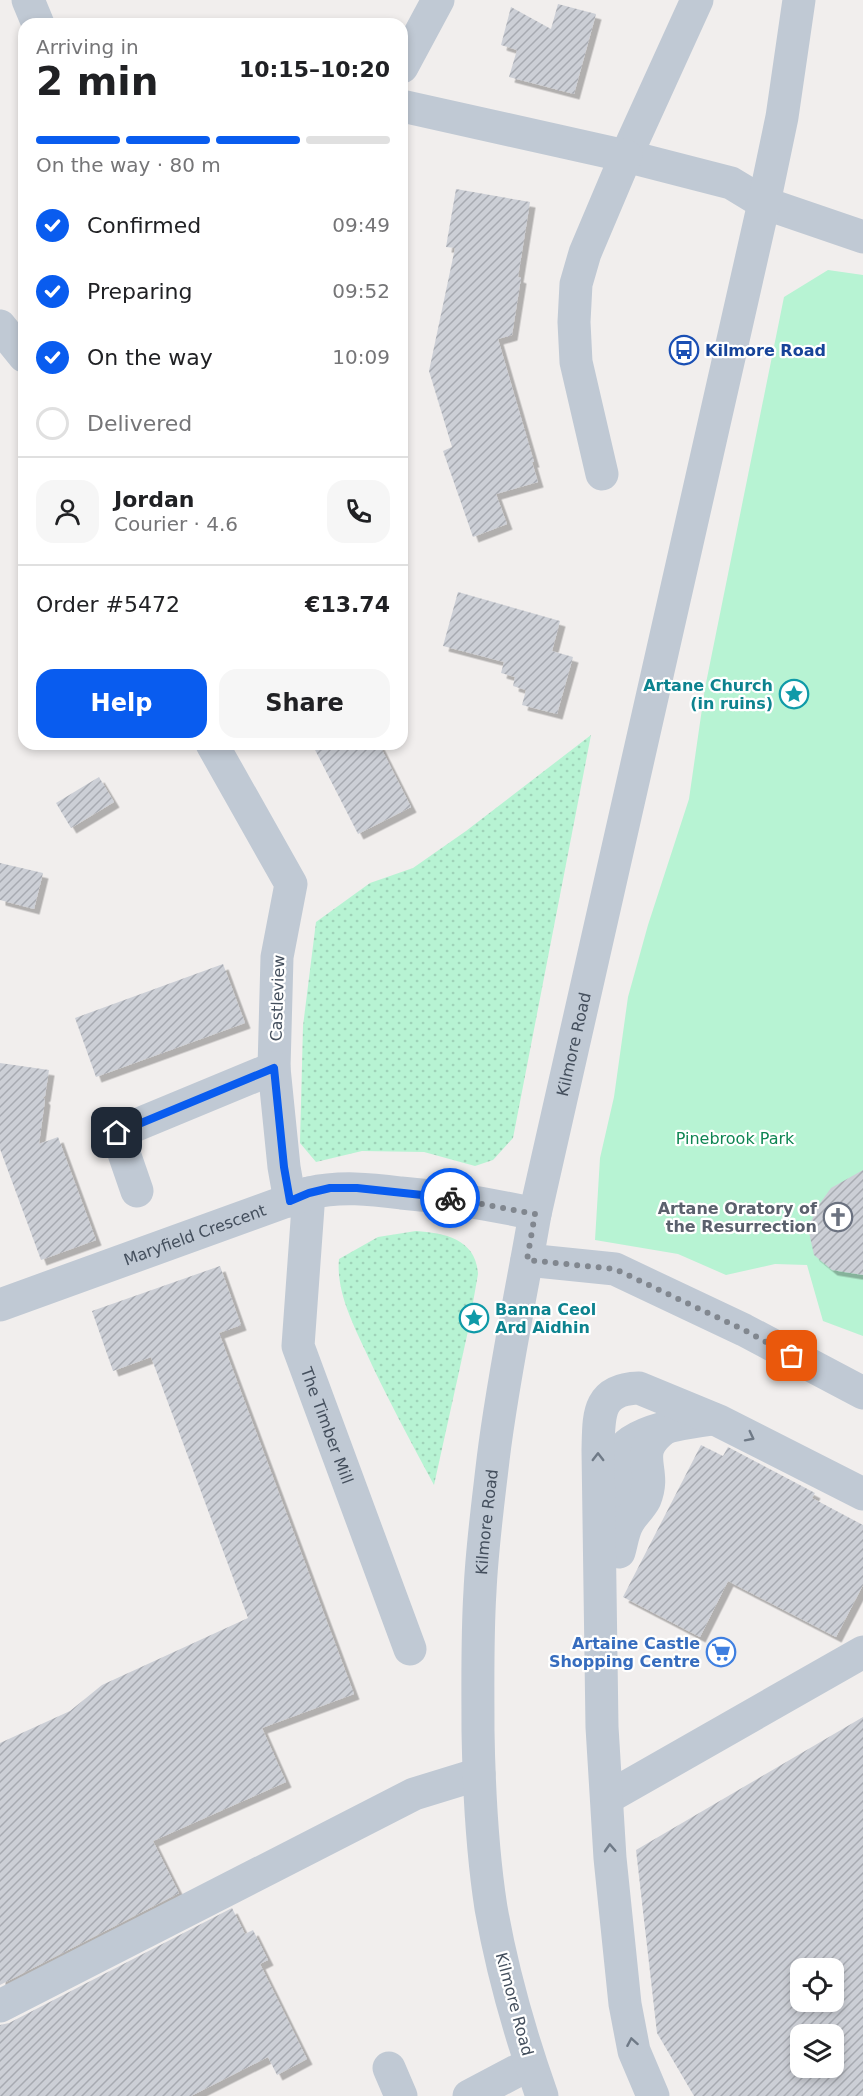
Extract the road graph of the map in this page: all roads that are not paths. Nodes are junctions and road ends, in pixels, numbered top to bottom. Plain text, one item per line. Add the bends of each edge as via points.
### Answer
1 (28, 0) edge
2 (438, 0) edge
3 (697, 0) edge
4 (799, 0) edge
5 (36, 18) edge
6 (408, 56) edge
7 (408, 107) edge
8 (626, 156) junction
9 (764, 203) junction
10 (863, 237) edge
11 (0, 326) edge
12 (18, 348) edge
13 (602, 474) dead end
14 (215, 750) edge
15 (274, 1068) junction
16 (137, 1191) dead end
17 (299, 1197) junction
18 (535, 1214) junction
19 (527, 1260) junction
20 (0, 1305) edge
21 (863, 1393) edge
22 (713, 1419) junction
23 (863, 1494) edge
24 (599, 1578) junction
25 (410, 1649) dead end
26 (863, 1652) edge
27 (479, 1774) junction
28 (607, 1798) junction
29 (0, 2006) edge
30 (530, 2064) junction
31 (469, 2096) edge
32 (542, 2096) edge
33 (653, 2096) edge

1 - 5 street
2 - 6 street
3 - 8 street
4 - 9 street, Kilmore Road via 782,117
7 - 8 street
8 - 9 street via 731,183
8 - 13 street via 576,284 576,362
9 - 10 street
9 - 18 street, Kilmore Road
11 - 12 street
14 - 15 street, Castleview via 291,884 277,957
15 - 16 street via 117,1133
15 - 17 street, Castleview via 284,1167
17 - 18 street, Maryfield Crescent via 330,1188 357,1188 476,1201
17 - 20 street, Maryfield Crescent
17 - 25 street, The Timber Mill via 298,1346
18 - 19 street, Kilmore Road
19 - 21 street via 615,1269 744,1330
19 - 27 street, Kilmore Road via 493,1458 480,1590
22 -> 23 street
22 - 24 street via 665,1428 624,1446 619,1457 619,1552 609,1570
24 -> 22 street via 598,1450 600,1412 606,1401 626,1388 639,1388
24 - 28 street
26 - 28 street
27 - 29 street via 414,1794
27 - 30 street, Kilmore Road via 491,1907
33 -> 28 street via 634,2051 625,2004
30 - 31 street
30 - 32 street, Kilmore Road

